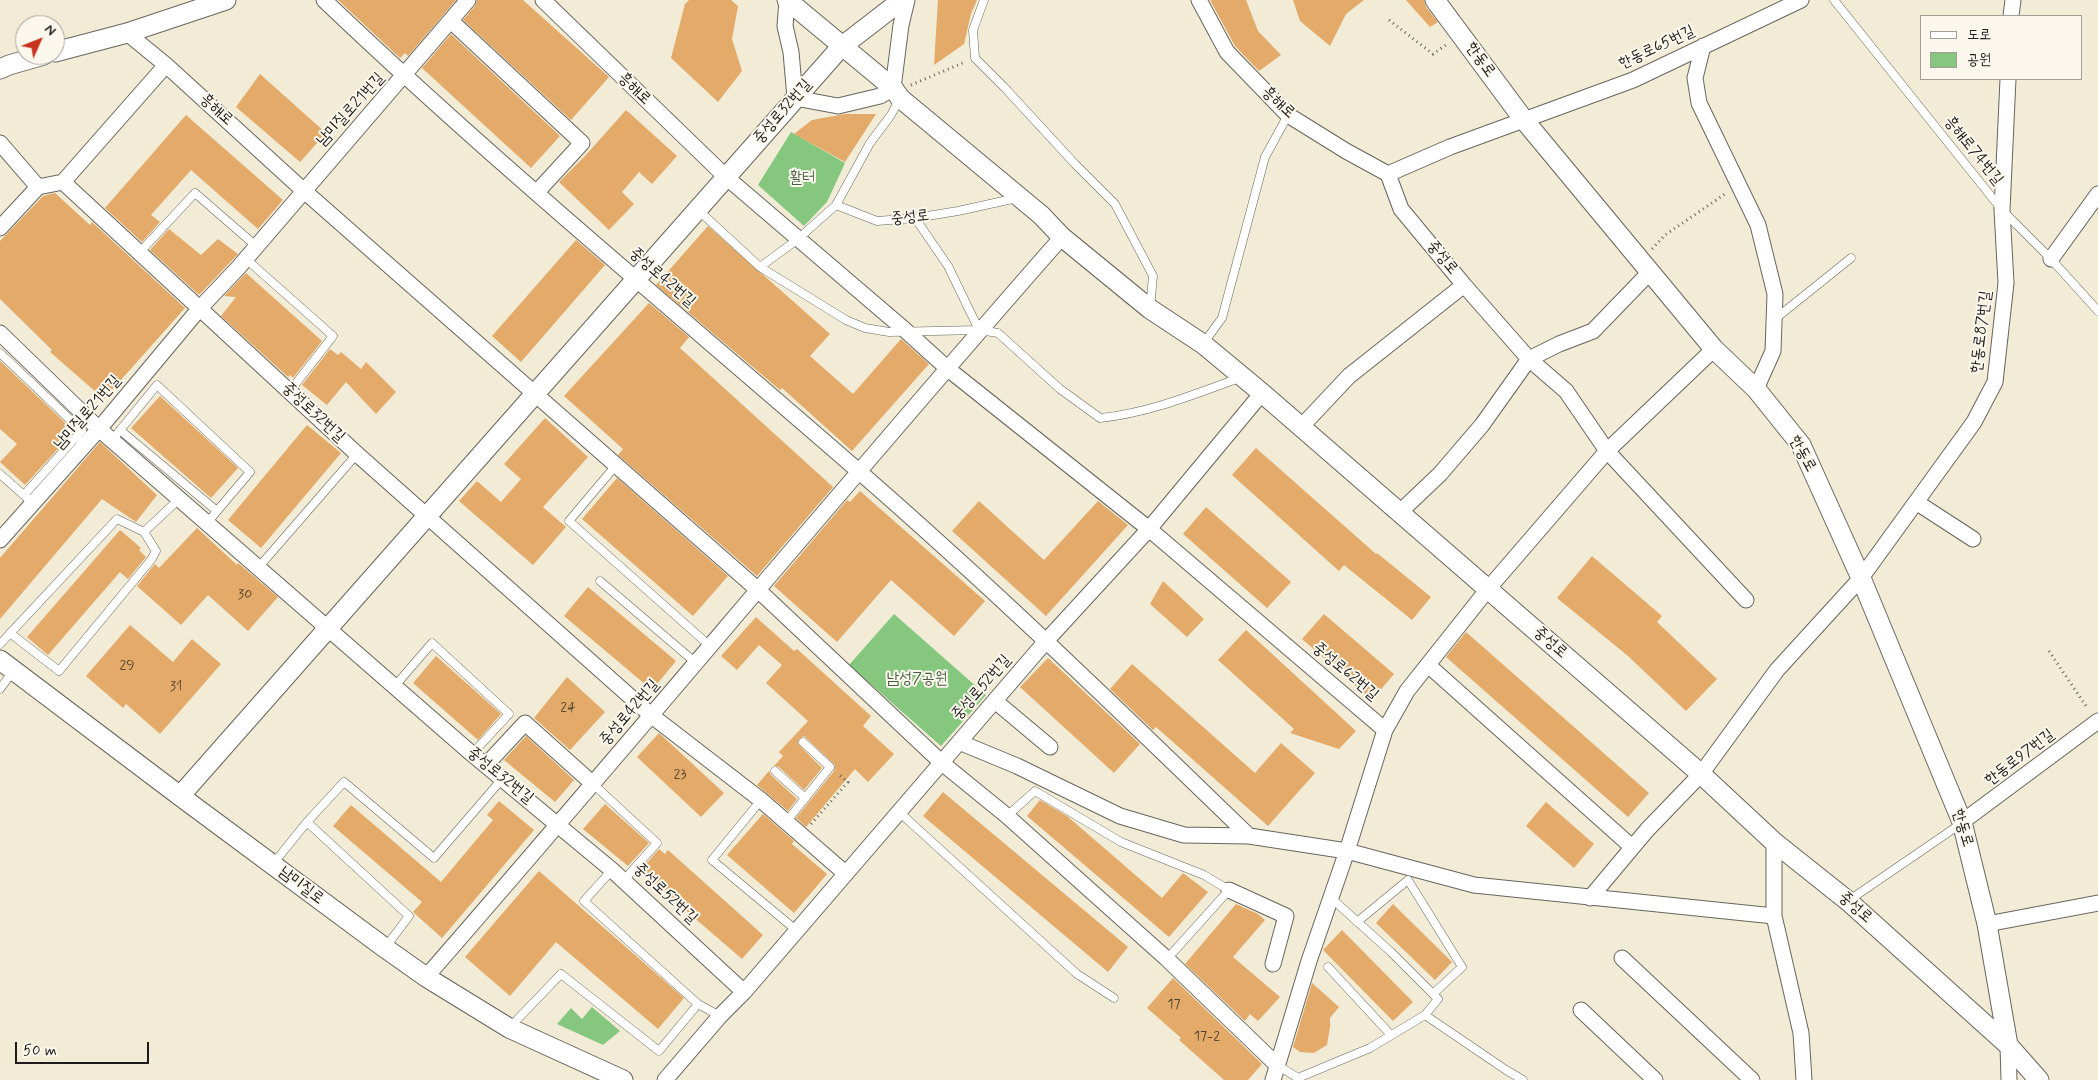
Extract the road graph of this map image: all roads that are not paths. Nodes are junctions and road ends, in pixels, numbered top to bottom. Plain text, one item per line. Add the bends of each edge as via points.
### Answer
1 (226, 0) edge
2 (324, 0) edge
3 (468, 0) edge
4 (543, 0) edge
5 (787, 0) edge
6 (902, 0) edge
7 (907, 0) edge
8 (984, 0) edge
9 (1199, 0) edge
10 (1435, 0) edge
11 (1801, 0) edge
12 (1834, 0) edge
13 (2013, 0) edge
14 (2011, 15) edge
15 (451, 21) junction
16 (127, 32) junction
17 (1703, 46) junction
18 (841, 47) junction
19 (65, 49) edge
20 (15, 63) edge
21 (166, 65) junction
22 (0, 69) edge
23 (404, 77) junction
24 (2008, 80) edge
25 (896, 93) junction
26 (796, 98) junction
27 (444, 111) joint
28 (1288, 115) junction
29 (1524, 120) junction
30 (0, 143) edge
31 (1388, 174) junction
32 (726, 178) junction
33 (63, 182) junction
34 (38, 187) junction
35 (304, 190) junction
36 (537, 192) junction
37 (2098, 194) edge
38 (1020, 198) junction
39 (836, 205) junction
40 (697, 210) junction
41 (2002, 210) junction
42 (915, 218) junction
43 (0, 228) edge
44 (1062, 237) junction
45 (798, 239) junction
46 (256, 246) junction
47 (140, 252) junction
48 (246, 258) junction
49 (1851, 258) dead end
50 (2051, 259) junction
51 (1646, 265) junction
52 (760, 267) junction
53 (637, 279) junction
54 (1464, 285) junction
55 (200, 308) junction
56 (1150, 309) junction
57 (2098, 311) edge
58 (1774, 321) junction
59 (905, 330) junction
60 (980, 330) junction
61 (0, 333) edge
62 (1203, 344) junction
63 (1714, 349) junction
64 (0, 353) edge
65 (1529, 359) junction
66 (948, 369) junction
67 (1243, 377) junction
68 (1756, 389) junction
69 (290, 392) junction
70 (536, 392) junction
71 (1262, 393) junction
72 (1301, 427) junction
73 (99, 429) junction
74 (116, 435) junction
75 (81, 441) junction
76 (1607, 451) junction
77 (357, 454) junction
78 (617, 464) junction
79 (858, 470) junction
80 (0, 474) edge
81 (28, 499) junction
82 (179, 499) junction
83 (1916, 502) junction
84 (217, 511) junction
85 (1400, 512) junction
86 (427, 516) junction
87 (207, 523) junction
88 (1149, 529) junction
89 (144, 532) junction
90 (1973, 539) dead end
91 (0, 540) edge
92 (258, 568) junction
93 (1861, 578) junction
94 (600, 581) dead end
95 (757, 589) junction
96 (1488, 589) junction
97 (1746, 600) dead end
98 (328, 629) junction
99 (10, 633) junction
100 (1046, 640) junction
101 (0, 644) edge
102 (710, 646) junction
103 (696, 663) junction
104 (7, 665) edge
105 (1428, 665) junction
106 (394, 687) junction
107 (0, 689) edge
108 (995, 701) junction
109 (652, 716) junction
110 (2098, 722) edge
111 (1385, 730) junction
112 (803, 742) dead end
113 (959, 742) junction
114 (1050, 747) dead end
115 (472, 754) junction
116 (942, 763) junction
117 (486, 765) junction
118 (775, 771) dead end
119 (1701, 774) junction
120 (502, 779) junction
121 (592, 783) junction
122 (180, 796) junction
123 (804, 798) junction
124 (761, 800) junction
125 (898, 811) junction
126 (1007, 816) junction
127 (307, 822) junction
128 (786, 822) junction
129 (1962, 822) junction
130 (560, 825) junction
131 (1249, 836) junction
132 (1774, 842) junction
133 (1632, 847) junction
134 (1347, 851) junction
135 (272, 865) junction
136 (845, 873) junction
137 (618, 875) junction
138 (1229, 890) junction
139 (1330, 898) junction
140 (1590, 898) junction
141 (1848, 901) junction
142 (2098, 903) edge
143 (1774, 916) junction
144 (1357, 922) junction
145 (1987, 924) junction
146 (796, 930) junction
147 (385, 948) junction
148 (1622, 958) dead end
149 (1167, 959) junction
150 (1273, 964) dead end
151 (1328, 966) dead end
152 (426, 977) junction
153 (744, 992) junction
154 (1433, 994) junction
155 (1114, 998) dead end
156 (698, 1004) junction
157 (1581, 1010) dead end
158 (1426, 1015) junction
159 (720, 1016) junction
160 (509, 1028) junction
161 (1391, 1035) junction
162 (2008, 1045) junction
163 (1275, 1073) edge
164 (623, 1080) edge
165 (665, 1080) edge
166 (1523, 1080) edge
167 (1655, 1080) edge
168 (1752, 1080) edge
169 (1804, 1080) edge
170 (2009, 1080) edge
171 (2039, 1080) edge

1 - 16 street
2 - 23 street
3 - 15 street, 남미질로21번길
4 - 32 street, 흥해로
5 - 18 street, 중성로
5 - 26 street via 785,26
6 - 18 street, 중성로32번길
7 - 25 street via 901,25
8 - 56 lane via 973,30 975,58 1115,204 1153,276
9 - 28 street, 흥해로 via 1227,52
10 - 29 street, 한동로
11 - 17 street, 한동로65번길
12 - 41 lane, 흥해로74번길
13 - 14 street
15 - 23 street, 남미질로21번길
15 - 36 street via 582,144
16 - 19 street
16 - 21 street, 흥해로
17 - 29 street, 한동로65번길 via 1633,80
17 - 58 street via 1695,78 1699,103 1758,225 1775,294
18 - 25 street, 중성로
18 - 26 street, 중성로32번길
20 - 22 street
21 - 33 street
21 - 35 street, 흥해로
23 - 27 street, 남미질로21번길
23 - 35 street, 남미질로21번길
24 - 41 street, 한동로87번길
25 - 26 street via 838,106
25 - 38 street, 중성로
25 - 39 lane via 891,115 870,143
26 - 32 street, 중성로32번길
27 - 36 street, 중성로42번길
28 - 31 street, 흥해로
28 - 62 lane via 1265,158 1222,318
29 - 31 street
29 - 51 street, 한동로
30 - 34 street
31 - 54 street, 중성로 via 1401,209
32 - 40 street, 중성로32번길
32 - 45 street
33 - 34 street
33 - 47 street
34 - 43 street
35 - 46 street, 남미질로21번길
35 - 70 street
36 - 53 street, 중성로42번길
37 - 50 street
38 - 42 lane, 중성로
38 - 44 street, 중성로
39 - 42 lane, 중성로 via 877,221
39 - 45 lane
40 - 52 lane
40 - 53 street, 중성로32번길
41 - 50 lane, 흥해로74번길
41 - 83 street, 한동로87번길 via 2006,283 1994,382 1974,422
42 - 60 lane via 948,266
44 - 56 street, 중성로
44 - 60 street, 중성로42번길
45 - 52 lane
45 - 59 street
46 - 47 lane via 195,193
46 - 48 street, 남미질로21번길
47 - 55 street
48 - 55 street, 남미질로21번길
48 - 69 lane via 333,336
49 - 58 lane
50 - 57 lane, 흥해로74번길
51 - 63 street, 한동로
51 - 65 street via 1593,331
52 - 59 lane via 846,320 865,328 889,332
53 - 70 street, 중성로32번길
53 - 79 street, 중성로42번길
54 - 65 street
54 - 72 street, 중성로 via 1348,376
55 - 69 street, 중성로32번길
55 - 73 street, 남미질로21번길
56 - 62 street, 중성로
58 - 68 street via 1773,351
59 - 60 lane
59 - 66 street
60 - 66 street, 중성로42번길
60 - 67 lane via 998,334 1060,389 1100,418 1158,407
61 - 73 street, 중성로32번길
62 - 67 street, 중성로
63 - 68 street, 한동로
63 - 76 street
64 - 75 lane via 82,431
65 - 76 street via 1566,391
65 - 85 street via 1482,425 1440,474
66 - 79 street, 중성로42번길
66 - 88 street
67 - 71 street, 중성로
68 - 93 street, 한동로 via 1801,445
69 - 77 street, 중성로32번길
70 - 78 street
70 - 86 street, 중성로32번길
71 - 72 street, 중성로
71 - 88 street, 중성로52번길
72 - 85 street, 중성로
73 - 74 street, 중성로32번길
73 - 75 street, 남미질로21번길
74 - 82 street, 중성로32번길
74 - 84 lane
74 - 84 lane via 157,385 250,472
75 - 81 street, 남미질로21번길
76 - 96 street, 중성로62번길
76 - 97 street
77 - 86 street, 중성로32번길
77 - 92 lane
78 - 95 street
78 - 102 lane via 569,521
79 - 95 street, 중성로42번길
79 - 100 street
80 - 81 lane
81 - 91 street, 남미질로21번길
82 - 87 street, 중성로32번길
82 - 89 lane
83 - 90 street
83 - 93 street, 한동로87번길
84 - 87 lane
85 - 96 street, 중성로
86 - 98 street, 중성로32번길
86 - 109 street, 중성로32번길
87 - 92 street, 중성로32번길
88 - 100 street, 중성로52번길
88 - 111 street, 중성로62번길
89 - 99 lane via 117,518
89 - 99 lane via 156,551 152,560 59,671
92 - 98 street, 중성로32번길
93 - 119 street via 1778,670
93 - 129 street, 한동로
94 - 103 lane
95 - 102 street, 중성로42번길
95 - 116 street
96 - 105 street, 중성로62번길
96 - 119 street, 중성로
98 - 106 street, 중성로32번길
98 - 122 street, 중성로32번길
99 - 101 lane
100 - 108 street, 중성로52번길
100 - 131 street
102 - 103 street, 중성로42번길
103 - 109 street, 중성로42번길
104 - 107 lane
104 - 122 street, 남미질로
105 - 111 street, 중성로62번길 via 1407,691
105 - 133 street
106 - 115 street, 중성로32번길
106 - 115 lane via 432,643 509,714
108 - 113 street, 중성로52번길
108 - 114 street
109 - 121 street, 중성로42번길
109 - 124 street
110 - 129 street, 한동로97번길
111 - 134 street
112 - 123 lane via 830,767
113 - 116 street, 중성로52번길
113 - 131 street via 1120,816 1184,835
115 - 117 street, 중성로32번길
116 - 125 street, 중성로52번길
116 - 126 street
117 - 120 street, 중성로32번길
117 - 121 street via 525,723
118 - 123 lane
119 - 132 street, 중성로
119 - 133 street
120 - 127 lane via 434,858 344,782
120 - 130 street, 중성로32번길
121 - 130 street, 중성로42번길
121 - 137 lane via 657,843
122 - 135 street, 남미질로
123 - 128 lane
124 - 128 street
124 - 146 lane via 712,860
125 - 136 street, 중성로52번길
125 - 155 lane via 1077,974
126 - 138 lane via 1035,791 1121,842 1204,875
126 - 149 street
127 - 135 lane
127 - 147 lane via 410,916
128 - 136 street
129 - 141 lane
129 - 145 street, 한동로
130 - 137 street, 중성로52번길
130 - 152 street, 중성로42번길
131 - 134 street
132 - 141 street, 중성로
132 - 143 street
133 - 140 street
134 - 139 street
134 - 140 street via 1474,885
135 - 147 street, 남미질로
136 - 146 street, 중성로52번길
137 - 153 street, 중성로52번길
137 - 156 lane via 584,902
138 - 149 lane
138 - 150 street via 1286,916
139 - 144 lane
139 - 163 street
140 - 143 street
141 - 162 street, 중성로
142 - 145 street
143 - 169 street via 1801,1034
144 - 154 lane
144 - 154 lane via 1408,880 1462,967
145 - 162 street, 한동로
146 - 153 street, 중성로52번길
147 - 152 street, 남미질로
148 - 168 street
149 - 163 street
151 - 161 lane
152 - 160 street, 남미질로
153 - 159 street, 중성로52번길
154 - 158 lane via 1438,999
156 - 159 lane
156 - 160 lane via 659,1051 561,974
157 - 167 street
158 - 161 lane
158 - 166 lane
159 - 165 street, 중성로52번길
160 - 164 street, 남미질로
161 - 163 lane via 1370,1048 1298,1078
162 - 170 street
162 - 171 street

